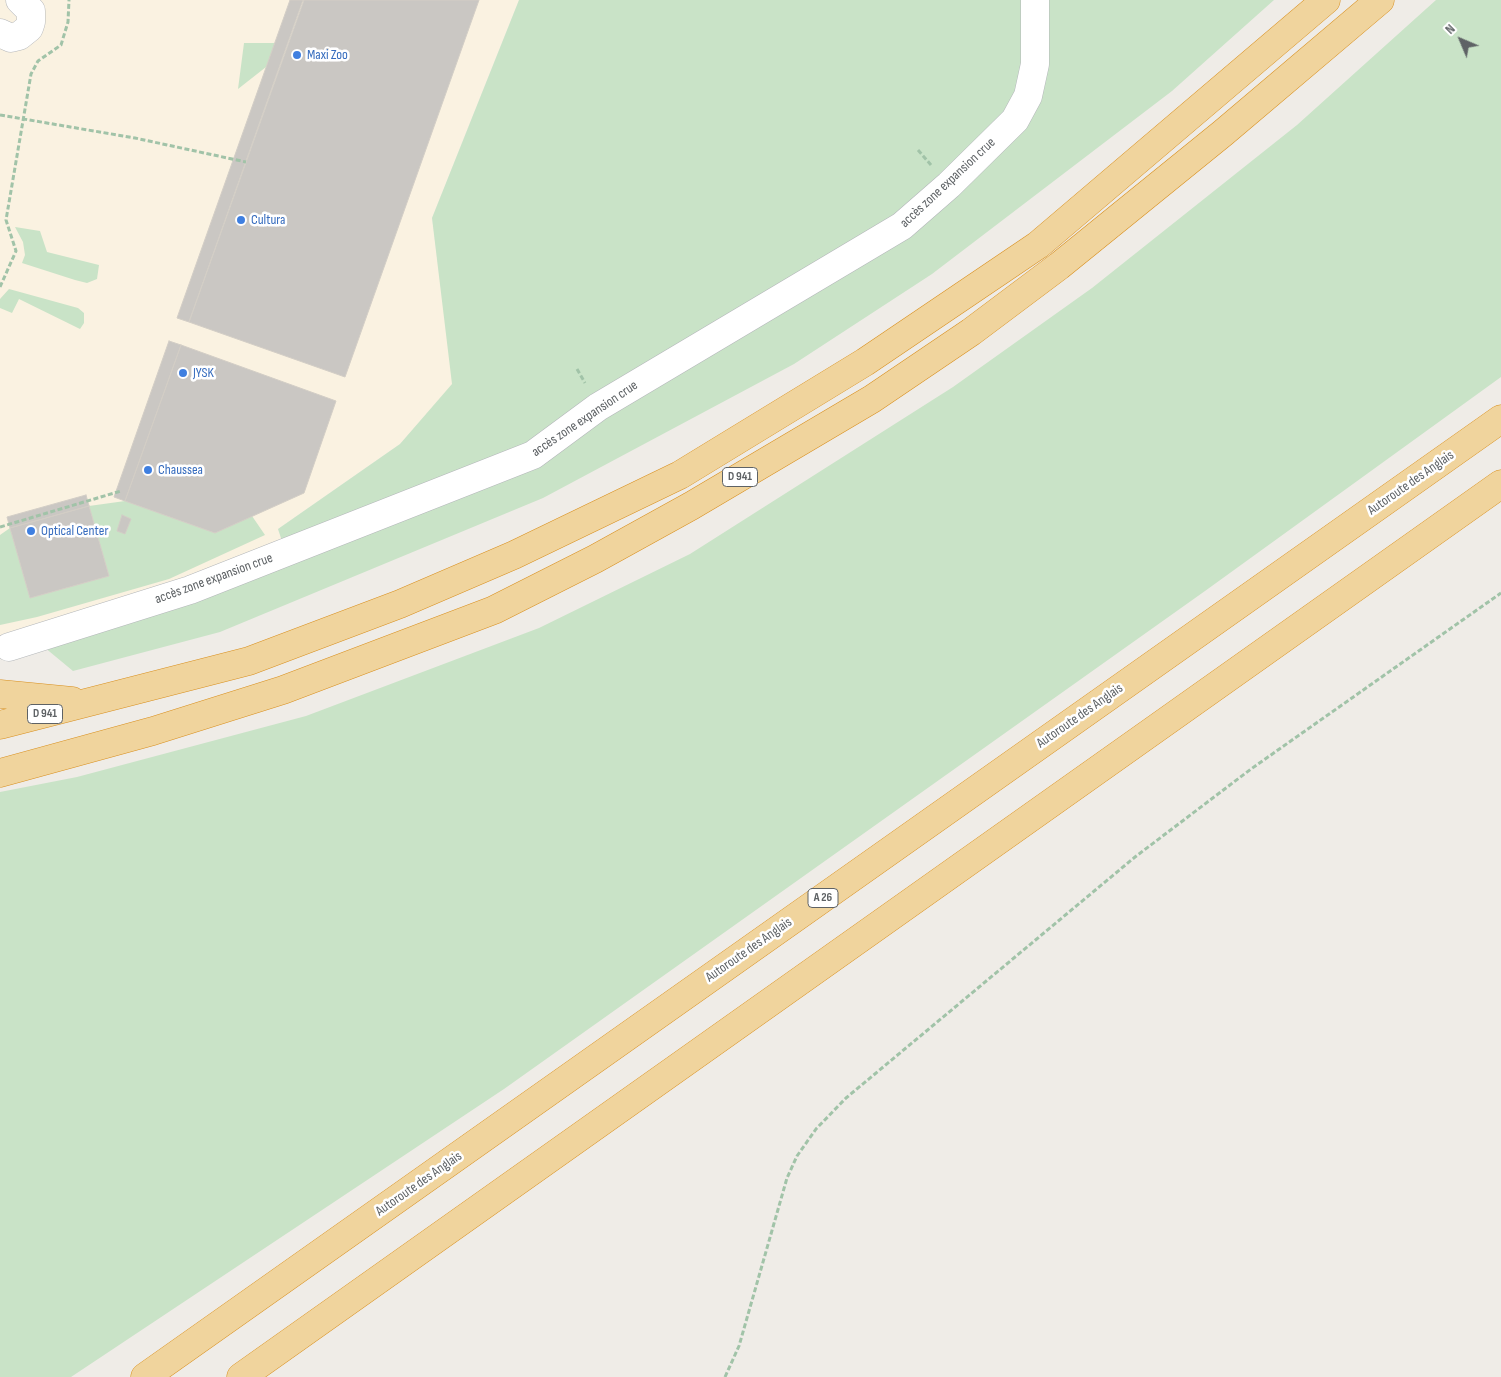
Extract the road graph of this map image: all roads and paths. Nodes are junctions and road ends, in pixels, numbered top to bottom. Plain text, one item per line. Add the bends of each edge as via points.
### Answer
1 (3, 0) edge
2 (20, 0) edge
3 (69, 0) edge
4 (1035, 0) edge
5 (1326, 0) edge
6 (1380, 0) edge
7 (0, 2) edge
8 (4, 46) edge
9 (0, 115) edge
10 (22, 119) junction
11 (246, 162) dead end
12 (0, 287) edge
13 (1501, 419) edge
14 (1501, 484) edge
15 (121, 491) dead end
16 (0, 527) edge
17 (1501, 593) edge
18 (9, 647) dead end
19 (0, 694) edge
20 (91, 702) junction
21 (0, 726) edge
22 (0, 773) edge
23 (145, 1377) edge
24 (241, 1377) edge
25 (726, 1377) edge

1 - 7 street
2 - 8 street via 31,11 31,22 24,33
3 - 10 path via 68,22 61,45 38,61 31,74
4 - 18 street, accès zone expansion crue via 1034,64 1028,96 1015,120 902,226 598,407 534,455 190,590
5 - 20 highway, D 941 via 1038,245 865,362 680,475 514,555 400,604 249,661
6 - 22 highway, D 941 via 1060,266 971,332 872,399 691,506 494,610 283,690 154,731
9 - 10 path
10 - 11 path via 135,138
10 - 12 path via 6,220 16,250
13 - 23 highway, Autoroute des Anglais / A 26
14 - 24 highway
15 - 16 path
17 - 25 path via 1251,769 1135,857 846,1098 816,1129 797,1156 787,1178 739,1346
19 - 20 highway
20 - 21 highway, D 941

